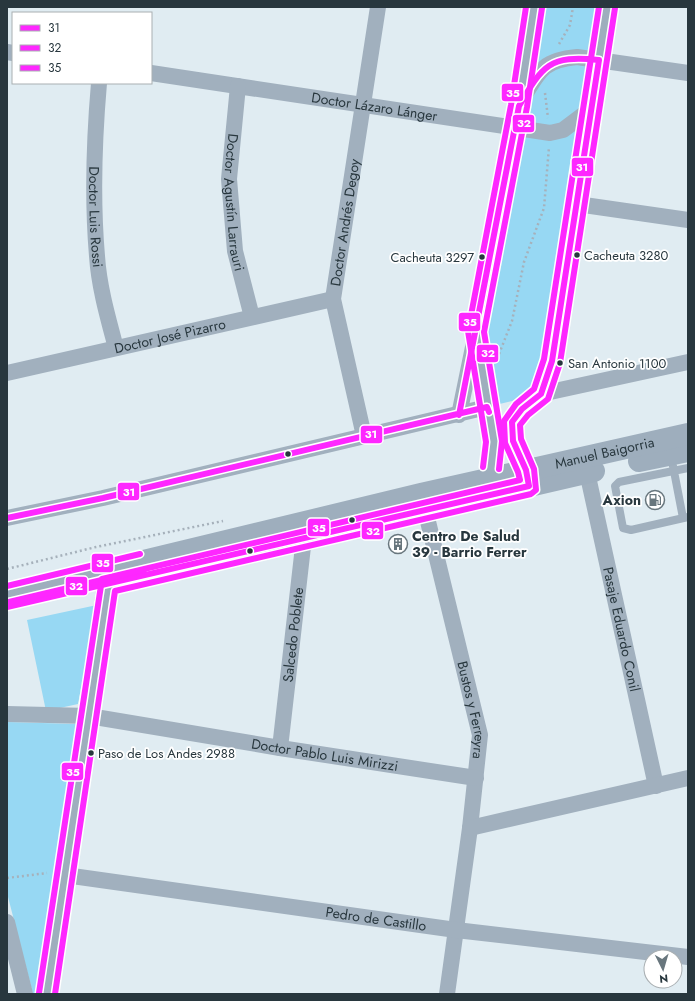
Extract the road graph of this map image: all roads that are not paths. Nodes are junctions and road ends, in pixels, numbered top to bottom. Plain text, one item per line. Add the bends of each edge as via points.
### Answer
1 (378, 7) edge
2 (534, 7) edge
3 (607, 7) edge
4 (599, 60) junction
5 (152, 73) edge
6 (688, 73) edge
7 (99, 84) edge
8 (238, 86) junction
9 (363, 105) junction
10 (519, 106) junction
11 (591, 109) junction
12 (515, 128) junction
13 (577, 204) junction
14 (688, 220) edge
15 (333, 299) junction
16 (252, 317) junction
17 (476, 332) junction
18 (116, 348) junction
19 (688, 362) edge
20 (7, 373) edge
21 (541, 394) junction
22 (487, 407) junction
23 (459, 415) junction
24 (364, 436) junction
25 (677, 450) edge
26 (645, 460) junction
27 (688, 468) edge
28 (587, 472) junction
29 (528, 478) junction
30 (490, 487) junction
31 (423, 502) junction
32 (8, 514) edge
33 (686, 518) edge
34 (305, 530) junction
35 (109, 577) junction
36 (7, 594) edge
37 (7, 607) edge
38 (7, 714) edge
39 (89, 716) junction
40 (280, 748) junction
41 (476, 778) junction
42 (688, 778) edge
43 (656, 786) junction
44 (470, 828) junction
45 (57, 874) junction
46 (7, 922) edge
47 (456, 930) junction
48 (688, 957) edge
49 (25, 994) edge
50 (47, 994) edge
51 (447, 994) edge

1 - 9 street, Doctor Andrés Degoy
2 - 10 main road
3 - 4 main road
4 - 6 street
4 - 10 street via 577,57 548,64 536,77
4 - 11 main road
5 - 8 street, Doctor Lázaro Lánger
7 - 18 street, Doctor Luis Rossi via 93,182 97,256
8 - 9 street, Doctor Lázaro Lánger
8 - 16 street, Doctor Agustín Larrauri via 229,179 235,250
9 - 12 street, Doctor Lázaro Lánger
9 - 15 street, Doctor Andrés Degoy
10 - 12 main road
11 - 12 street, Doctor Lázaro Lánger via 563,130 550,133
11 - 13 main road
12 - 17 main road
13 - 14 street
13 - 21 main road via 552,361
15 - 16 street, Doctor José Pizarro
15 - 24 street, Doctor Andrés Degoy
16 - 18 street, Doctor José Pizarro
17 - 22 main road
17 - 23 street
18 - 20 street, Doctor José Pizarro
19 - 21 street
21 - 22 main road
21 - 29 main road via 522,409 512,422 513,441
22 - 23 street
22 - 30 main road via 494,442
23 - 24 street
24 - 32 street via 103,498
25 - 26 main road, Manuel Baigorria
25 - 26 lane
25 - 27 lane
25 - 33 lane
26 - 28 main road, Manuel Baigorria
26 - 29 main road, Manuel Baigorria
26 - 33 lane via 615,486 623,528 631,530
28 - 29 main road, Manuel Baigorria
28 - 43 street, Pasaje Eduardo Conil
29 - 30 main road, Manuel Baigorria
30 - 31 main road, Manuel Baigorria
31 - 34 main road, Manuel Baigorria
31 - 41 street, Bustos y Ferreyra via 478,720 480,745
34 - 35 main road, Manuel Baigorria
34 - 40 street, Salcedo Poblete
35 - 36 main road, Manuel Baigorria
35 - 37 main road, Manuel Baigorria
35 - 39 main road
38 - 39 street, Doctor Pablo Luis Mirizzi
39 - 40 street, Doctor Pablo Luis Mirizzi
39 - 45 main road
40 - 41 street, Doctor Pablo Luis Mirizzi
41 - 44 street, Bustos y Ferreyra
42 - 43 street
43 - 44 street
44 - 47 street, Bustos y Ferreyra
45 - 47 street, Pedro de Castillo
45 - 50 main road
46 - 49 street
47 - 48 street, Pedro de Castillo
47 - 51 street, Bustos y Ferreyra

